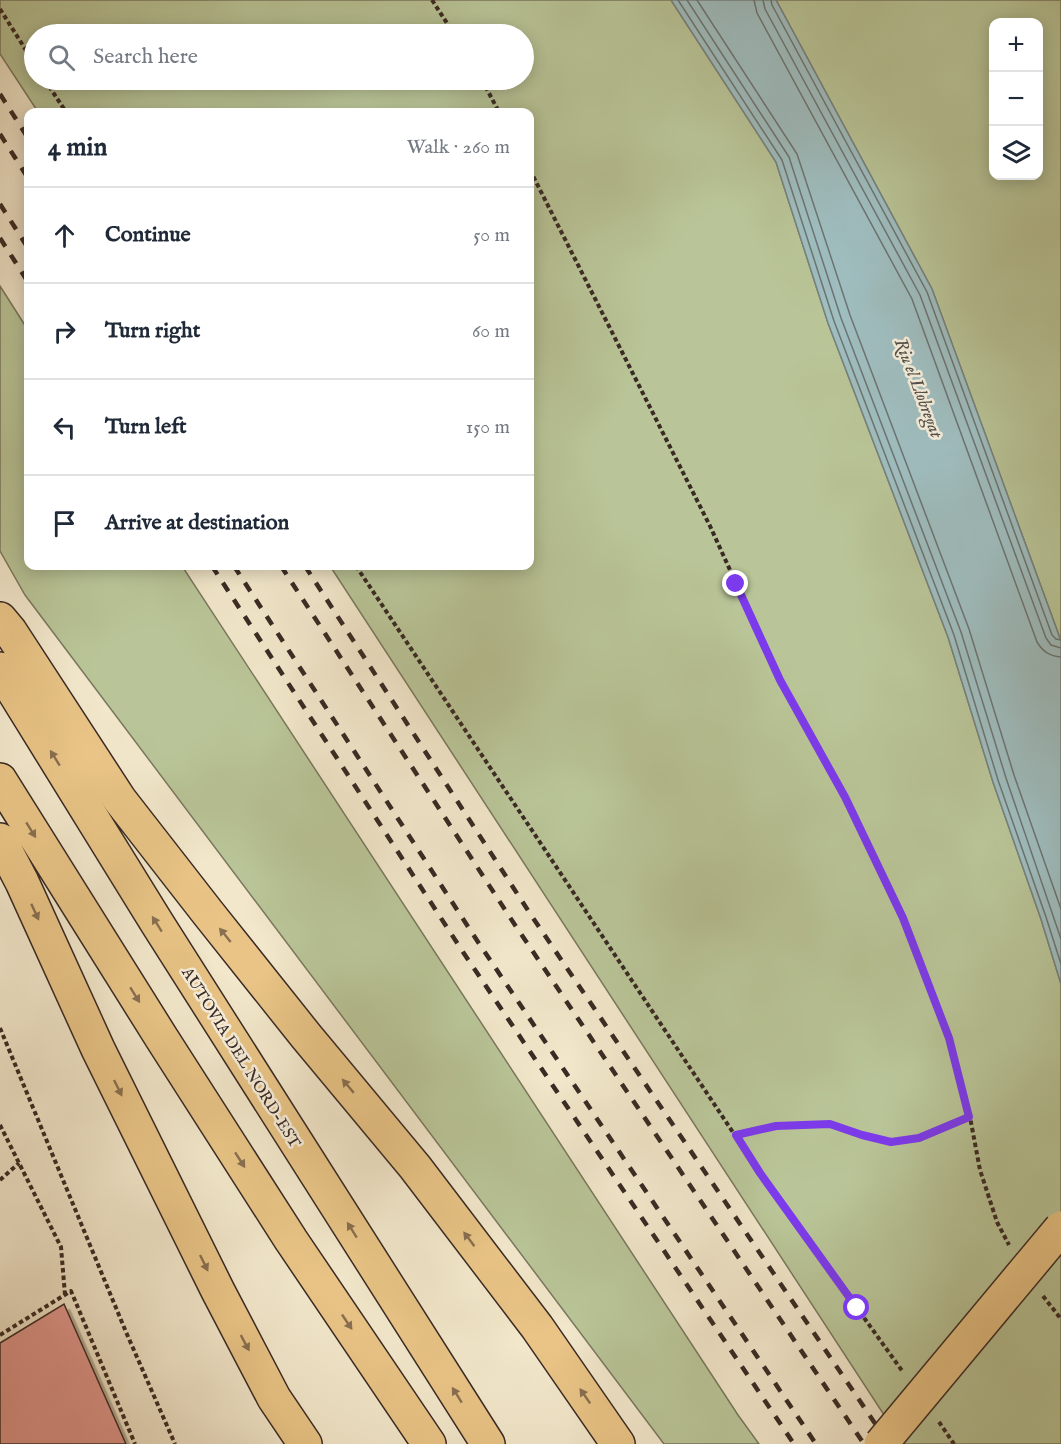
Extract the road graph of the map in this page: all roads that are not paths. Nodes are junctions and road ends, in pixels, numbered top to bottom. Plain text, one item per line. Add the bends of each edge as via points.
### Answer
1 (0, 619) edge
2 (0, 669) edge
3 (0, 780) edge
4 (0, 840) edge
5 (1061, 1228) edge
6 (274, 1398) junction
7 (291, 1444) edge
8 (305, 1444) edge
9 (429, 1444) edge
10 (488, 1444) edge
11 (618, 1444) edge
12 (881, 1444) edge

11 -> 1 main road via 537,1327 415,1167 120,800
10 -> 2 main road, AUTOVIA DEL NORD-EST
3 -> 9 main road via 285,1230
4 -> 6 main road via 98,1049
5 - 12 main road, bridge
6 - 7 main road
6 - 8 main road

